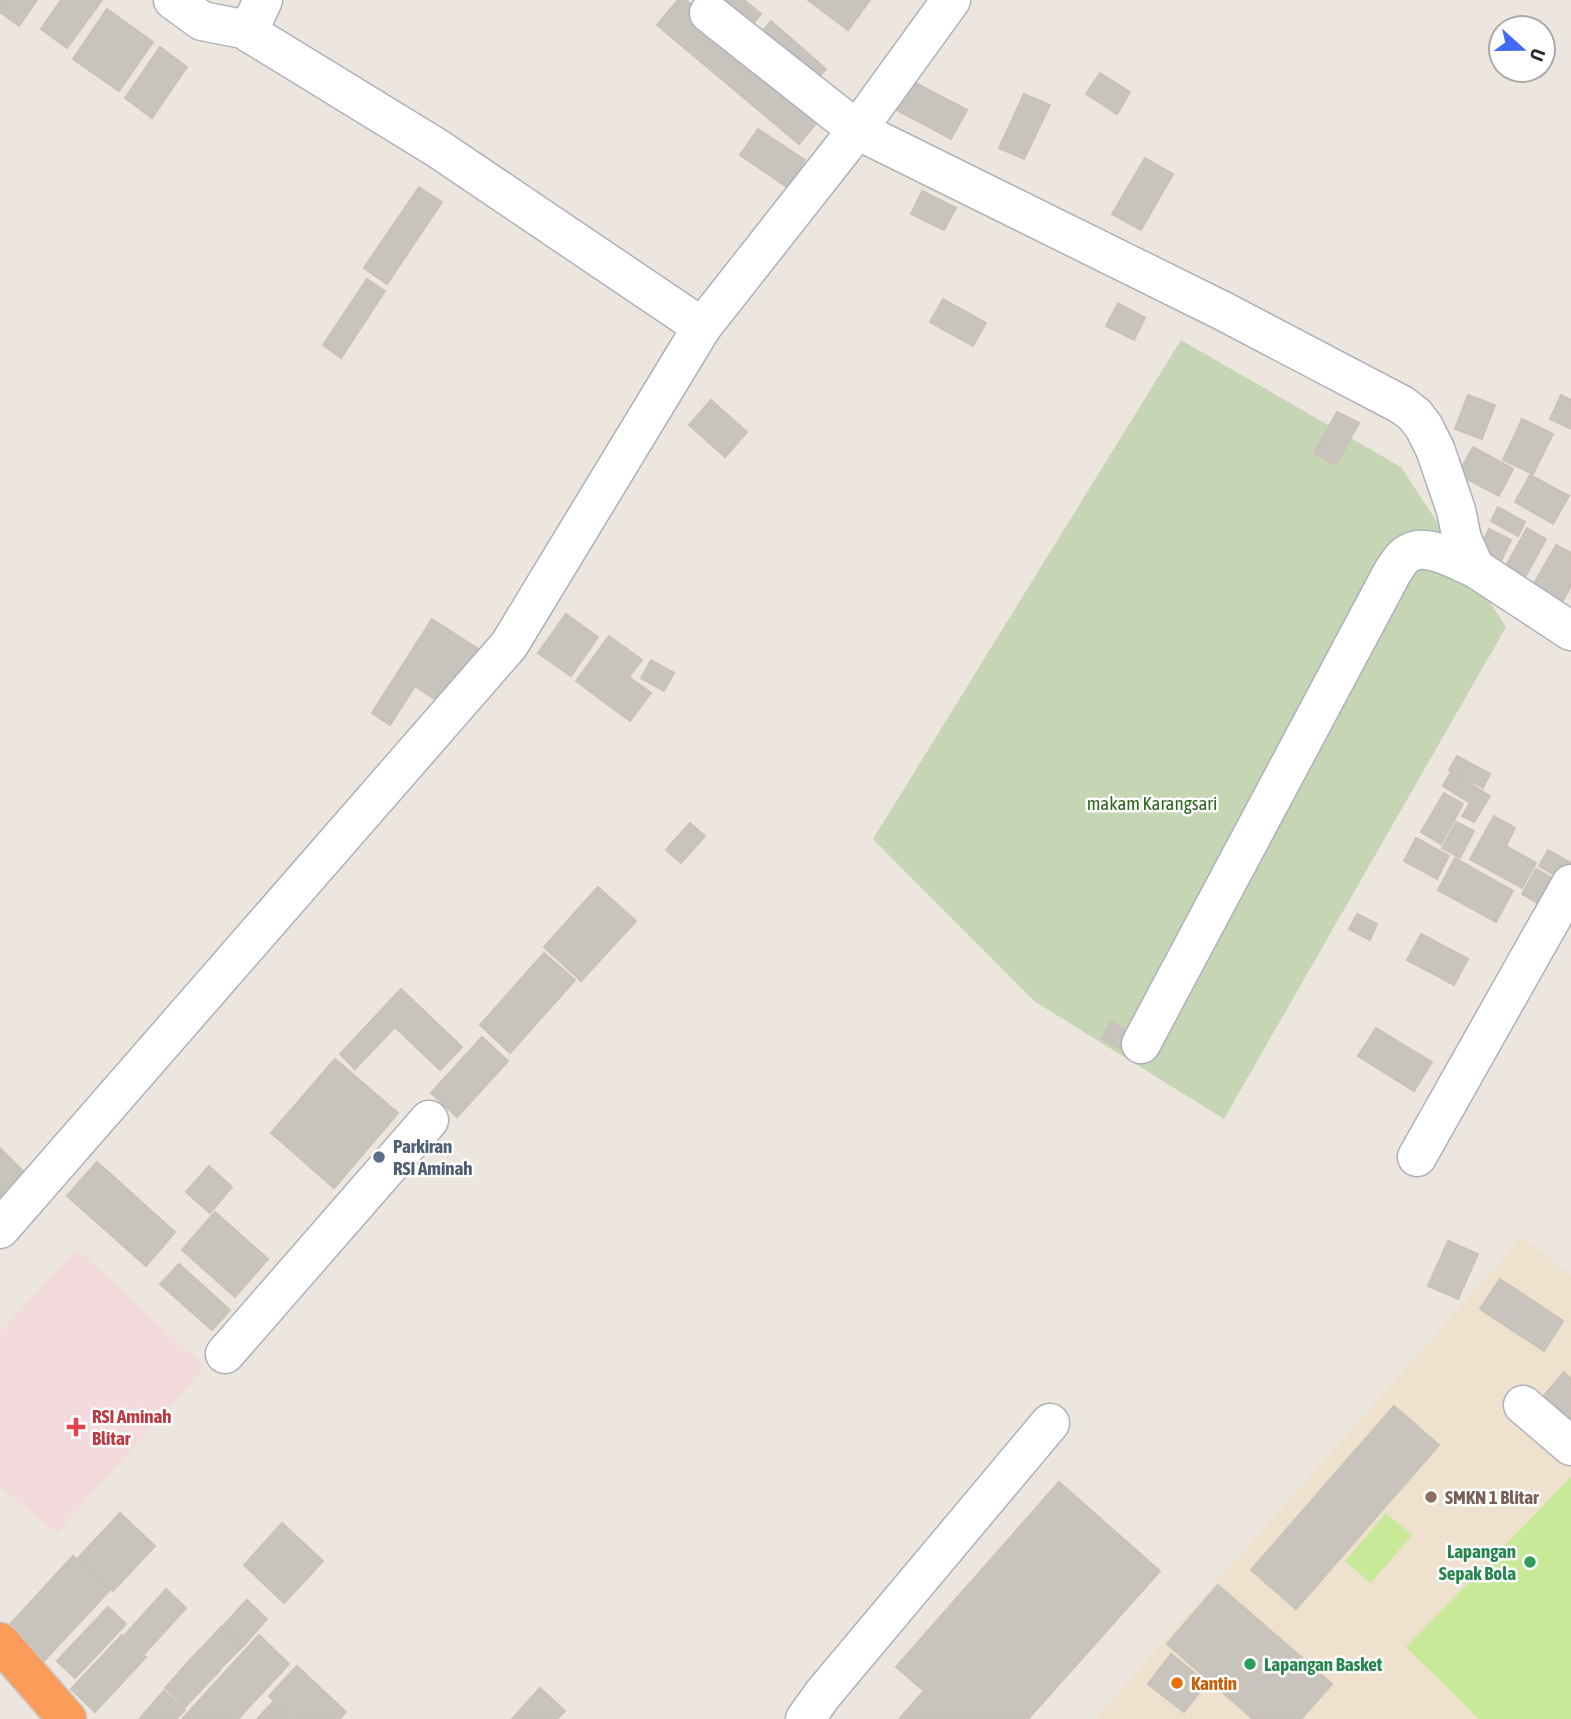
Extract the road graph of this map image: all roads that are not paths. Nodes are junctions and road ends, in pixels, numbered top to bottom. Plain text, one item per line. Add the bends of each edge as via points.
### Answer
1 (951, 0) edge
2 (187, 10) edge
3 (709, 13) dead end
4 (252, 20) edge
5 (857, 130) junction
6 (702, 327) junction
7 (1475, 568) junction
8 (1571, 631) edge
9 (1571, 884) edge
10 (1141, 1044) dead end
11 (429, 1120) dead end
12 (1418, 1157) dead end
13 (0, 1229) edge
14 (225, 1354) dead end
15 (1523, 1405) dead end
16 (1050, 1423) dead end
17 (1571, 1446) edge
18 (0, 1642) edge
19 (67, 1719) edge
20 (805, 1719) edge

1 - 5 street
2 - 4 street
3 - 5 street
4 - 6 street
5 - 6 street
5 - 7 street via 1402,405 1424,427 1435,449
6 - 13 street via 509,645
7 - 8 street
7 - 10 street via 1434,551 1416,550 1405,555 1392,573
9 - 12 street
11 - 14 street
15 - 17 street
16 - 20 street
18 - 19 highway

